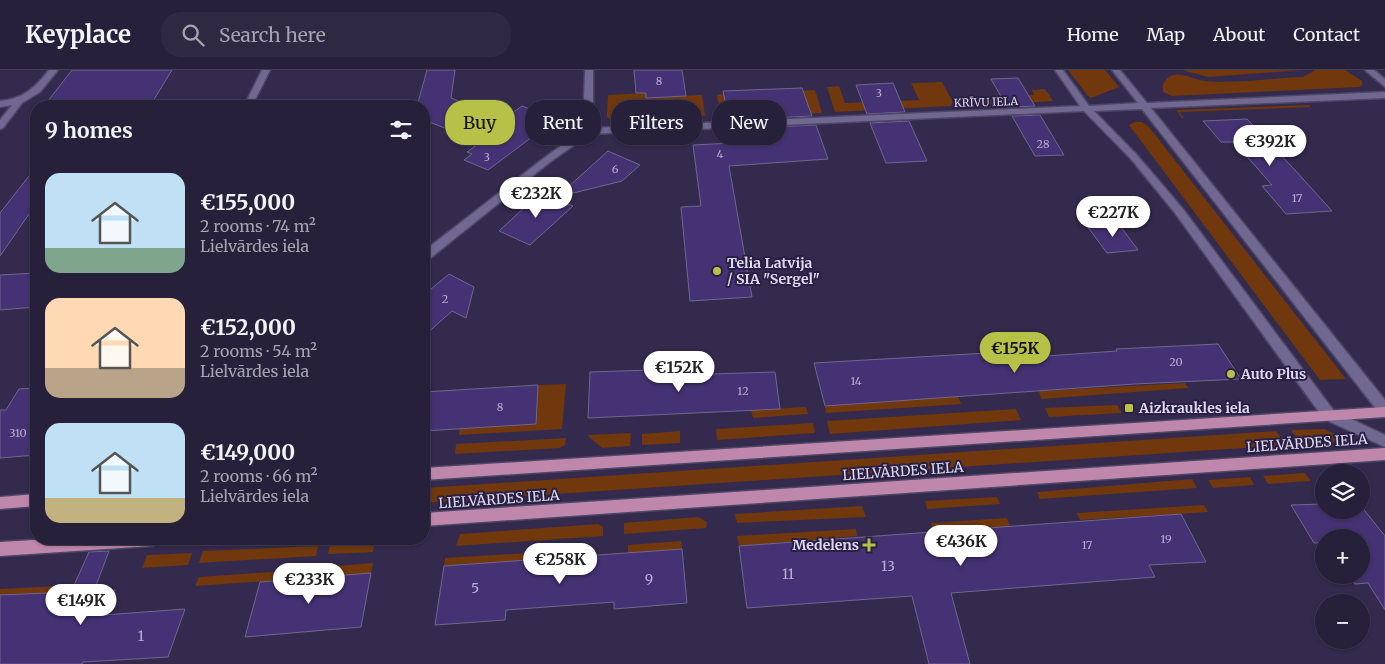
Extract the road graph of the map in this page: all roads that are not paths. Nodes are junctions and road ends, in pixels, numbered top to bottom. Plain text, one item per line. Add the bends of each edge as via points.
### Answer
1 (54, 70) edge
2 (266, 70) edge
3 (589, 70) edge
4 (1059, 70) edge
5 (1116, 70) edge
6 (1368, 70) edge
7 (1385, 84) edge
8 (1385, 95) edge
9 (251, 100) edge
10 (589, 100) edge
11 (18, 102) junction
12 (0, 104) edge
13 (1145, 106) junction
14 (1087, 109) junction
15 (0, 126) edge
16 (601, 130) edge
17 (568, 145) edge
18 (430, 252) edge
19 (1385, 411) edge
20 (1329, 416) junction
21 (1385, 441) edge
22 (1385, 454) edge
23 (430, 474) edge
24 (30, 500) edge
25 (0, 503) edge
26 (430, 520) edge
27 (60, 545) edge
28 (0, 549) edge

1 - 11 street via 34,95
2 - 9 street
3 - 10 street
4 - 14 street
5 - 13 street
6 - 7 street
8 - 13 street, KRĪVU IELA
11 - 12 street
11 - 15 street
13 - 14 street, KRĪVU IELA
13 - 19 street
14 - 16 street, KRĪVU IELA
14 - 20 street via 1134,157 1179,211
17 - 18 street
19 - 20 main road, LIELVĀRDES IELA
20 - 21 street
20 - 23 main road, LIELVĀRDES IELA
22 - 26 main road, LIELVĀRDES IELA
24 - 25 main road
27 - 28 main road

